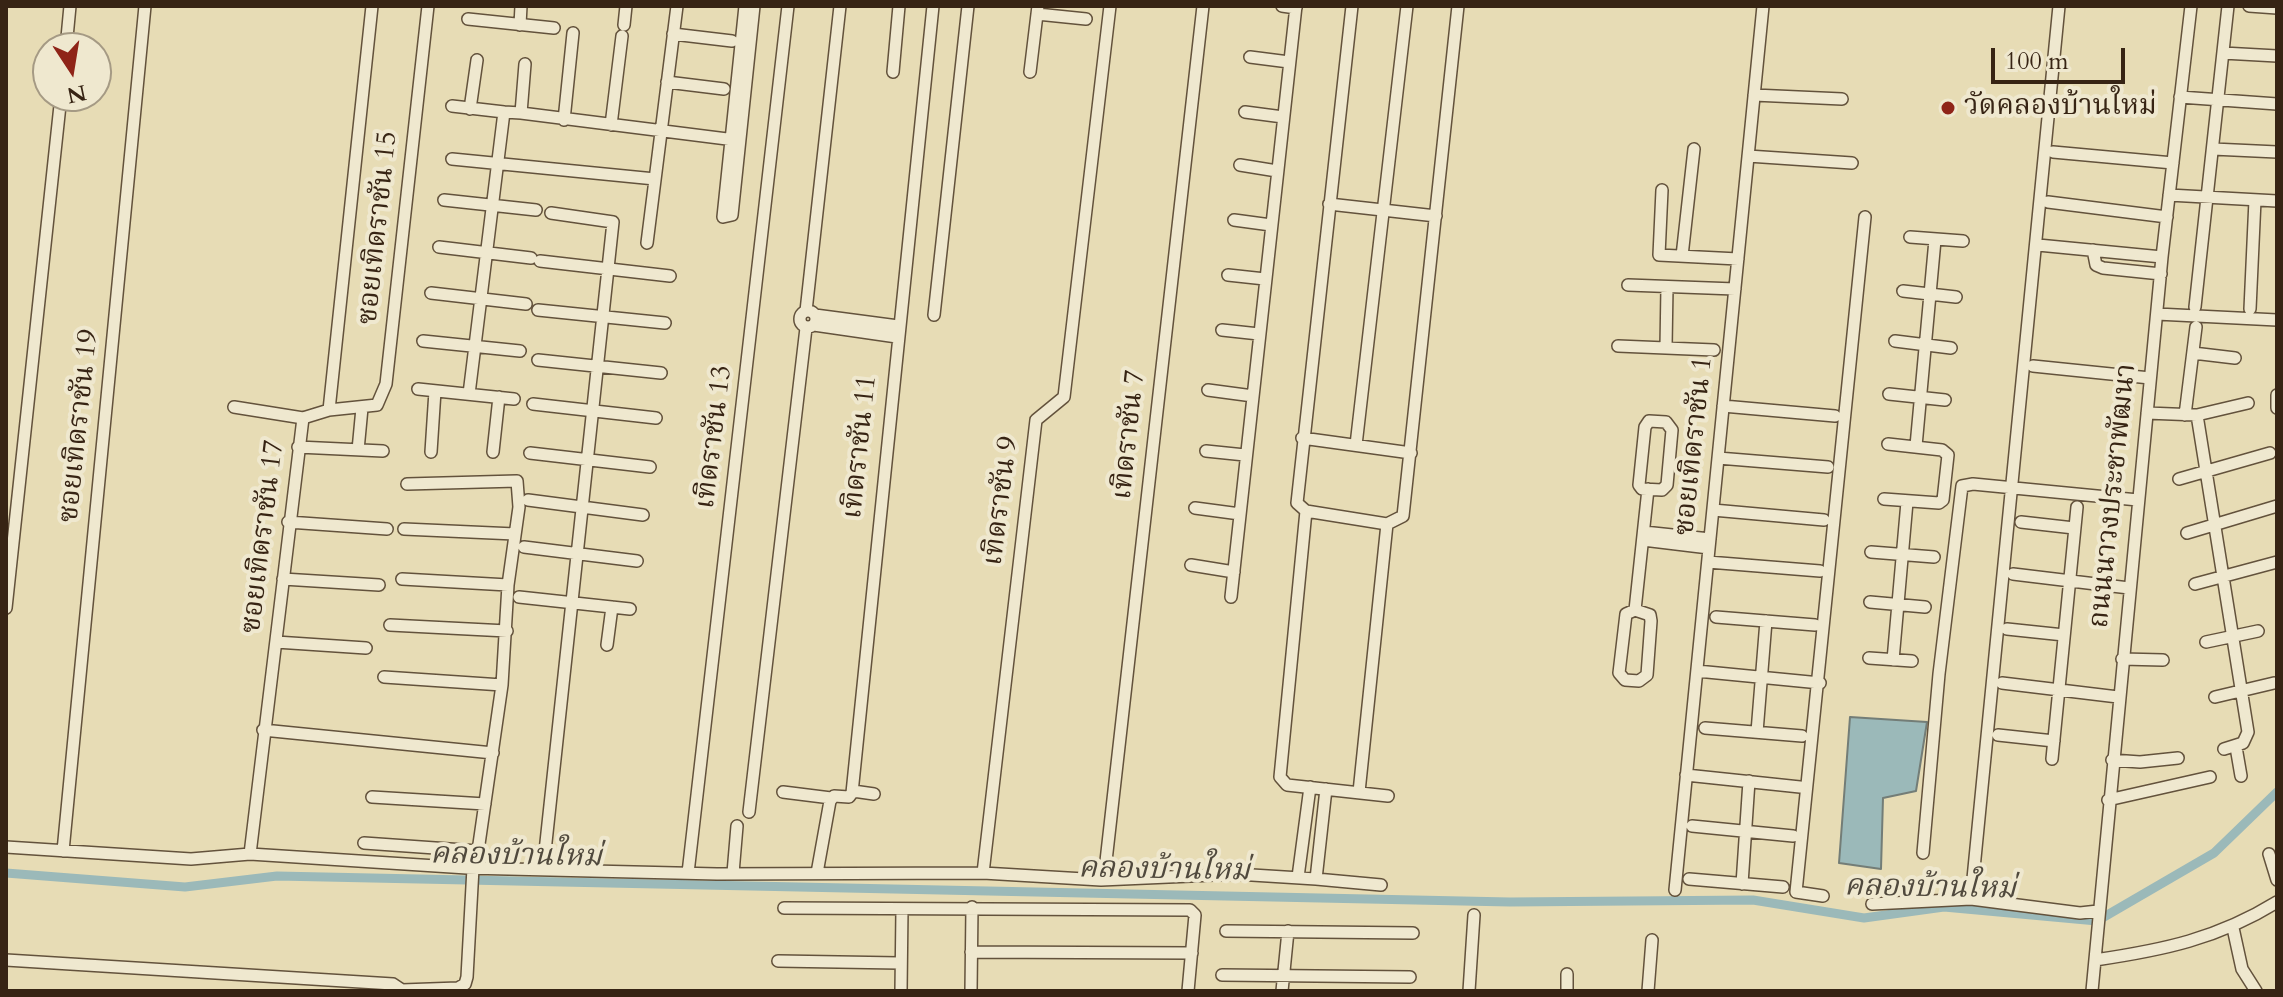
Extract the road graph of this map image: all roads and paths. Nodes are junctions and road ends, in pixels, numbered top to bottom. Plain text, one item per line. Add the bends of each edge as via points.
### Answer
1 (70, 6) edge
2 (145, 6) edge
3 (372, 6) edge
4 (428, 6) edge
5 (521, 6) edge
6 (626, 6) edge
7 (677, 6) edge
8 (745, 6) edge
9 (754, 6) edge
10 (788, 6) edge
11 (840, 6) edge
12 (899, 6) edge
13 (933, 6) edge
14 (968, 6) edge
15 (1110, 6) edge
16 (1203, 6) edge
17 (1282, 6) edge
18 (1352, 6) edge
19 (1407, 6) edge
20 (1458, 6) edge
21 (1763, 6) edge
22 (2059, 6) edge
23 (2191, 6) edge
24 (2228, 6) edge
25 (2249, 6) edge
26 (1296, 7) edge
27 (2277, 8) edge
28 (1037, 10) edge
29 (468, 19) dead end
30 (1086, 19) dead end
31 (520, 25) junction
32 (554, 28) dead end
33 (68, 32) edge
34 (573, 33) dead end
35 (673, 34) junction
36 (732, 41) dead end
37 (2223, 53) junction
38 (2277, 56) edge
39 (1250, 57) dead end
40 (477, 60) dead end
41 (1289, 62) junction
42 (525, 64) dead end
43 (893, 72) dead end
44 (1030, 72) dead end
45 (667, 82) junction
46 (724, 89) dead end
47 (1754, 95) junction
48 (2180, 97) junction
49 (1842, 99) dead end
50 (2218, 101) junction
51 (2277, 104) edge
52 (452, 106) dead end
53 (470, 109) junction
54 (59, 112) edge
55 (504, 112) junction
56 (1245, 112) dead end
57 (521, 113) junction
58 (1283, 117) junction
59 (564, 120) junction
60 (611, 125) junction
61 (661, 131) junction
62 (735, 140) junction
63 (1694, 149) dead end
64 (2213, 149) junction
65 (2053, 152) dead end
66 (2277, 152) edge
67 (1748, 156) junction
68 (452, 159) dead end
69 (498, 162) junction
70 (1852, 163) dead end
71 (2173, 163) junction
72 (1240, 165) dead end
73 (1277, 171) junction
74 (655, 179) junction
75 (1662, 190) dead end
76 (2169, 195) junction
77 (2207, 197) junction
78 (444, 200) dead end
79 (2255, 200) junction
80 (2277, 201) edge
81 (2048, 202) dead end
82 (493, 204) junction
83 (1329, 204) junction
84 (536, 210) dead end
85 (1383, 210) junction
86 (551, 213) dead end
87 (1436, 216) junction
88 (1865, 217) dead end
89 (2167, 217) junction
90 (1234, 220) dead end
91 (1271, 225) junction
92 (1910, 237) dead end
93 (1935, 240) junction
94 (1963, 241) dead end
95 (647, 243) dead end
96 (2038, 245) junction
97 (439, 247) dead end
98 (2093, 250) junction
99 (487, 254) junction
100 (1682, 256) junction
101 (2162, 257) junction
102 (1738, 259) junction
103 (608, 268) junction
104 (2161, 274) junction
105 (1228, 275) dead end
106 (670, 276) dead end
107 (1265, 279) junction
108 (1628, 285) dead end
109 (1667, 287) junction
110 (1735, 289) junction
111 (1903, 291) dead end
112 (431, 293) dead end
113 (1930, 294) junction
114 (1956, 297) dead end
115 (480, 299) junction
116 (526, 304) dead end
117 (2195, 307) dead end
118 (2250, 309) dead end
119 (538, 310) dead end
120 (2157, 314) junction
121 (934, 315) dead end
122 (603, 318) junction
123 (810, 320) junction
124 (2277, 320) edge
125 (665, 323) dead end
126 (2196, 327) dead end
127 (1222, 330) dead end
128 (898, 332) junction
129 (1259, 334) junction
130 (423, 341) dead end
131 (1895, 341) dead end
132 (1924, 345) junction
133 (475, 346) junction
134 (1618, 346) dead end
135 (1666, 347) junction
136 (1951, 348) dead end
137 (1714, 350) dead end
138 (520, 351) dead end
139 (2193, 353) junction
140 (2235, 358) dead end
141 (538, 360) dead end
142 (598, 365) junction
143 (2033, 366) dead end
144 (661, 373) dead end
145 (2150, 378) junction
146 (418, 389) dead end
147 (1208, 390) dead end
148 (435, 391) junction
149 (469, 394) junction
150 (1889, 394) dead end
151 (2277, 395) edge
152 (1253, 396) junction
153 (499, 397) junction
154 (1919, 397) junction
155 (514, 399) dead end
156 (1945, 400) dead end
157 (2248, 403) dead end
158 (533, 404) dead end
159 (1723, 406) junction
160 (234, 407) dead end
161 (362, 408) junction
162 (2277, 408) edge
163 (329, 410) junction
164 (593, 411) junction
165 (2147, 413) junction
166 (2191, 415) junction
167 (1835, 416) dead end
168 (303, 418) junction
169 (656, 418) dead end
170 (1302, 438) junction
171 (1888, 444) dead end
172 (1356, 445) junction
173 (1916, 446) junction
174 (298, 447) junction
175 (358, 450) junction
176 (383, 451) dead end
177 (1206, 451) dead end
178 (431, 452) dead end
179 (493, 452) dead end
180 (530, 453) dead end
181 (1411, 453) junction
182 (2270, 453) dead end
183 (1245, 455) junction
184 (1718, 458) junction
185 (587, 460) junction
186 (650, 467) dead end
187 (1828, 467) dead end
188 (2204, 472) junction
189 (2179, 479) dead end
190 (1946, 483) junction
191 (407, 484) dead end
192 (1962, 486) junction
193 (2013, 487) junction
194 (1648, 489) junction
195 (1884, 499) dead end
196 (528, 500) dead end
197 (2138, 500) junction
198 (1907, 502) junction
199 (2277, 506) edge
200 (582, 507) junction
201 (2077, 507) dead end
202 (1195, 508) dead end
203 (1713, 510) junction
204 (1306, 511) junction
205 (1240, 514) junction
206 (643, 515) dead end
207 (1824, 520) dead end
208 (288, 522) junction
209 (2021, 522) dead end
210 (1387, 524) junction
211 (2213, 526) junction
212 (2074, 528) junction
213 (387, 529) dead end
214 (404, 529) dead end
215 (2187, 533) dead end
216 (515, 534) junction
217 (1644, 536) junction
218 (1710, 544) junction
219 (524, 547) dead end
220 (1871, 552) dead end
221 (577, 554) junction
222 (1902, 554) junction
223 (1934, 557) dead end
224 (637, 561) dead end
225 (1708, 562) junction
226 (2277, 562) edge
227 (1191, 565) dead end
228 (1820, 571) dead end
229 (1234, 572) junction
230 (2013, 574) dead end
231 (283, 579) junction
232 (402, 579) dead end
233 (2222, 579) junction
234 (2069, 581) junction
235 (2195, 584) dead end
236 (379, 585) dead end
237 (508, 585) junction
238 (2129, 588) junction
239 (519, 597) dead end
240 (1231, 597) dead end
241 (1870, 602) dead end
242 (572, 603) junction
243 (1898, 604) junction
244 (612, 607) junction
245 (1925, 607) dead end
246 (6, 608) edge
247 (630, 609) dead end
248 (1635, 610) junction
249 (1716, 617) dead end
250 (1766, 621) junction
251 (390, 625) dead end
252 (1815, 625) dead end
253 (2007, 629) dead end
254 (507, 631) junction
255 (2258, 631) dead end
256 (2064, 635) junction
257 (2232, 637) junction
258 (276, 642) junction
259 (2206, 642) dead end
260 (607, 645) dead end
261 (366, 648) dead end
262 (1869, 658) dead end
263 (2122, 659) junction
264 (1893, 660) junction
265 (2163, 660) dead end
266 (1912, 661) dead end
267 (1697, 671) junction
268 (384, 677) dead end
269 (1761, 677) junction
270 (1820, 683) junction
271 (2002, 683) dead end
272 (2274, 683) dead end
273 (502, 685) junction
274 (2059, 690) junction
275 (2241, 692) junction
276 (2118, 697) junction
277 (2215, 697) dead end
278 (1705, 728) dead end
279 (263, 730) junction
280 (1757, 732) junction
281 (1998, 735) dead end
282 (1802, 736) dead end
283 (2054, 741) junction
284 (493, 753) junction
285 (2178, 758) dead end
286 (2052, 759) dead end
287 (2112, 760) junction
288 (1686, 775) junction
289 (2241, 776) dead end
290 (2210, 777) dead end
291 (1749, 781) junction
292 (1310, 787) junction
293 (1800, 787) dead end
294 (1326, 789) junction
295 (853, 791) junction
296 (783, 792) dead end
297 (1359, 792) junction
298 (874, 794) dead end
299 (1388, 796) dead end
300 (372, 797) dead end
301 (831, 798) junction
302 (2108, 800) junction
303 (485, 804) junction
304 (749, 812) dead end
305 (737, 826) dead end
306 (1692, 826) dead end
307 (1745, 831) junction
308 (1793, 836) dead end
309 (364, 843) dead end
310 (6, 847) edge
311 (63, 851) junction
312 (1923, 853) dead end
313 (250, 854) junction
314 (2269, 854) dead end
315 (543, 870) junction
316 (1105, 870) dead end
317 (472, 871) junction
318 (688, 873) junction
319 (733, 873) junction
320 (817, 873) junction
321 (983, 873) junction
322 (1298, 877) junction
323 (1316, 879) junction
324 (1689, 879) dead end
325 (2277, 880) edge
326 (1742, 884) junction
327 (1381, 885) dead end
328 (1783, 887) dead end
329 (1675, 890) dead end
330 (1823, 896) dead end
331 (1971, 899) junction
332 (2277, 902) edge
333 (1872, 904) dead end
334 (972, 907) junction
335 (784, 908) dead end
336 (902, 909) junction
337 (2098, 912) junction
338 (1474, 915) dead end
339 (2233, 928) junction
340 (1226, 931) dead end
341 (1288, 931) junction
342 (1413, 933) dead end
343 (1652, 940) dead end
344 (971, 952) junction
345 (1192, 953) junction
346 (6, 960) edge
347 (2095, 960) junction
348 (778, 961) dead end
349 (899, 963) junction
350 (1567, 974) dead end
351 (1222, 975) dead end
352 (1284, 976) junction
353 (1410, 977) dead end
354 (402, 990) edge
355 (901, 991) edge
356 (971, 991) edge
357 (1188, 991) edge
358 (1282, 991) edge
359 (1469, 991) edge
360 (1567, 991) edge
361 (1648, 991) edge
362 (2092, 991) edge
363 (2256, 991) edge

1 - 33 street
2 - 311 street, ซอยเทิดราชัน 19
3 - 163 street
4 - 161 street, ซอยเทิดราชัน 15 via 386,384 377,405
5 - 31 street
6 - 60 street
7 - 35 street
8 - 62 street
9 - 62 street
10 - 318 street, เทิดราชัน 13
11 - 123 street
12 - 43 street
13 - 128 street, เทิดราชัน 11
14 - 121 street
15 - 321 street, เทิดราชัน 9 via 1064,397 1036,420
16 - 316 street, เทิดราชัน 7
17 - 26 street
18 - 83 street
19 - 85 street
20 - 87 street
21 - 47 street, ซอยเทิดราชัน 1
22 - 96 street
23 - 48 street, ถนนนาวงประชาพัฒนา
24 - 37 street
25 - 27 street
26 - 41 street
28 - 30 street
28 - 44 street
29 - 31 street
31 - 32 street
34 - 59 street
35 - 36 street
35 - 45 street
37 - 38 street
37 - 50 street
39 - 41 street
40 - 53 street
41 - 58 street
42 - 57 street
45 - 46 street
45 - 61 street
47 - 49 street
47 - 67 street, ซอยเทิดราชัน 1
48 - 50 street
48 - 71 street, ถนนนาวงประชาพัฒนา
50 - 51 street
50 - 64 street
52 - 53 street
53 - 55 street
54 - 246 street
55 - 57 street
55 - 69 street
56 - 58 street
57 - 59 street
58 - 73 street
59 - 60 street
60 - 61 street
61 - 62 street
61 - 74 street
62 - 62 street via 730,217 722,215
63 - 100 street
64 - 66 street
64 - 77 street
65 - 71 street
67 - 70 street
67 - 102 street, ซอยเทิดราชัน 1
68 - 69 street
69 - 74 street
69 - 82 street
71 - 76 street, ถนนนาวงประชาพัฒนา
72 - 73 street
73 - 91 street
74 - 95 street
75 - 100 street via 1659,255
76 - 77 street
76 - 89 street, ถนนนาวงประชาพัฒนา
77 - 79 street
77 - 117 street
78 - 82 street
79 - 80 street
79 - 118 street
81 - 89 street
82 - 84 street
82 - 99 street
83 - 85 street
83 - 170 street
85 - 87 street
85 - 172 street
86 - 103 street via 613,222
87 - 181 street
88 - 270 street
89 - 101 street, ถนนนาวงประชาพัฒนา
90 - 91 street
91 - 107 street
92 - 93 street
93 - 94 street
93 - 113 street
96 - 98 street
96 - 193 street
97 - 99 street
98 - 101 street
98 - 104 street via 2093,259 2103,268
99 - 103 street
99 - 115 street
100 - 102 street
101 - 104 street, ถนนนาวงประชาพัฒนา
102 - 110 street, ซอยเทิดราชัน 1
103 - 106 street
103 - 122 street
104 - 120 street, ถนนนาวงประชาพัฒนา
105 - 107 street
107 - 129 street
108 - 109 street
109 - 110 street
109 - 135 street
110 - 159 street, ซอยเทิดราชัน 1
111 - 113 street
112 - 115 street
113 - 114 street
113 - 132 street
115 - 116 street
115 - 133 street
119 - 122 street
120 - 124 street
120 - 145 street, ถนนนาวงประชาพัฒนา
122 - 125 street
122 - 142 street
123 - 128 street
123 - 304 street
126 - 139 street
127 - 129 street
128 - 295 street, เทิดราชัน 11
129 - 152 street
130 - 133 street
131 - 132 street
132 - 136 street
132 - 154 street
133 - 138 street
133 - 149 street
134 - 135 street
135 - 137 street
139 - 140 street
139 - 166 street
141 - 142 street
142 - 144 street
142 - 164 street
143 - 145 street
145 - 165 street, ถนนนาวงประชาพัฒนา
146 - 148 street
147 - 152 street
148 - 149 street
148 - 178 street
149 - 153 street
150 - 154 street
151 - 162 street
152 - 183 street
153 - 155 street
153 - 179 street
154 - 156 street
154 - 173 street
157 - 166 street
158 - 164 street
159 - 167 street
159 - 184 street, ซอยเทิดราชัน 1
160 - 168 street
161 - 163 street
161 - 175 street
163 - 168 street, ซอยเทิดราชัน 17
164 - 169 street
164 - 185 street
165 - 166 street
165 - 197 street, ถนนนาวงประชาพัฒนา
166 - 188 street
168 - 174 street, ซอยเทิดราชัน 17
170 - 172 street
170 - 204 street via 1297,503
171 - 173 street
172 - 181 street
173 - 190 street via 1946,452
174 - 175 street
174 - 208 street, ซอยเทิดราชัน 17
175 - 176 street
177 - 183 street
180 - 185 street
181 - 210 street via 1403,516
182 - 188 street
183 - 205 street
184 - 187 street
184 - 203 street, ซอยเทิดราชัน 1
185 - 186 street
185 - 200 street
188 - 189 street
188 - 211 street
190 - 192 street
190 - 198 street via 1939,503
191 - 216 street via 517,481
192 - 193 street
192 - 312 street
193 - 197 street
193 - 331 street
194 - 194 street via 1639,485 1645,427 1649,421 1666,422 1672,430 1667,485
194 - 217 street
195 - 198 street
196 - 200 street
197 - 238 street, ถนนนาวงประชาพัฒนา
198 - 222 street
199 - 211 street
200 - 206 street
200 - 221 street
201 - 212 street
202 - 205 street
203 - 207 street
203 - 218 street, ซอยเทิดราชัน 1
204 - 210 street
204 - 292 street via 1280,777 1287,785
205 - 229 street
208 - 213 street
208 - 231 street, ซอยเทิดราชัน 17
209 - 212 street
210 - 297 street
211 - 215 street
211 - 233 street
212 - 234 street
214 - 216 street
216 - 237 street
217 - 218 street
217 - 248 street
218 - 225 street, ซอยเทิดราชัน 1
219 - 221 street
220 - 222 street
221 - 224 street
221 - 242 street
222 - 223 street
222 - 243 street
225 - 228 street
225 - 267 street, ซอยเทิดราชัน 1
226 - 233 street
227 - 229 street
229 - 240 street
230 - 234 street
231 - 236 street
231 - 258 street, ซอยเทิดราชัน 17
232 - 237 street
233 - 235 street
233 - 257 street
234 - 238 street
234 - 256 street
237 - 254 street
238 - 263 street, ถนนนาวงประชาพัฒนา
239 - 242 street
241 - 243 street
242 - 244 street
242 - 315 street
243 - 245 street
243 - 264 street
244 - 247 street
244 - 260 street
248 - 248 street via 1650,615 1651,621 1647,675 1639,681 1625,680 1619,673 1626,614
249 - 250 street
250 - 252 street
250 - 269 street
251 - 254 street
253 - 256 street
254 - 273 street
255 - 257 street
256 - 274 street
257 - 259 street
257 - 275 street
258 - 261 street
258 - 279 street, ซอยเทิดราชัน 17
262 - 264 street
263 - 265 street
263 - 276 street, ถนนนาวงประชาพัฒนา
264 - 266 street
267 - 269 street
267 - 288 street, ซอยเทิดราชัน 1
268 - 273 street
269 - 270 street
269 - 280 street
270 - 330 street via 1796,892
271 - 274 street
272 - 275 street
273 - 284 street
274 - 276 street
274 - 283 street
275 - 277 street
275 - 289 street via 2248,732 2243,743 2230,748
276 - 287 street, ถนนนาวงประชาพัฒนา
278 - 280 street
279 - 284 street
279 - 313 street, ซอยเทิดราชัน 17
280 - 282 street
281 - 283 street
283 - 286 street
284 - 303 street
285 - 287 street
287 - 302 street, ถนนนาวงประชาพัฒนา
288 - 291 street
288 - 329 street, ซอยเทิดราชัน 1
290 - 302 street
291 - 293 street
291 - 307 street
292 - 294 street
292 - 322 street
294 - 297 street
294 - 323 street
295 - 298 street
295 - 301 street via 849,797
296 - 301 street
297 - 299 street
300 - 303 street
301 - 320 street
302 - 337 street, ถนนนาวงประชาพัฒนา
303 - 309 street via 478,851
305 - 319 street
306 - 307 street
307 - 308 street
307 - 326 street
310 - 311 street
311 - 313 street via 191,859
313 - 317 street
314 - 325 street
315 - 317 street
315 - 318 street
317 - 354 street via 465,984
318 - 319 street
319 - 320 street
320 - 321 street
321 - 322 street via 1101,880
322 - 323 street
323 - 327 street
324 - 326 street
326 - 328 street
331 - 333 street
331 - 337 street
332 - 339 street
334 - 336 street
334 - 344 street
334 - 345 street via 1190,910 1195,915
335 - 336 street
336 - 349 street
337 - 347 street, ถนนนาวงประชาพัฒนา
338 - 359 street
339 - 347 street
339 - 363 street via 2242,969
340 - 341 street
341 - 342 street
341 - 352 street
343 - 361 street
344 - 345 street
344 - 356 street
345 - 357 street
346 - 354 street via 393,984
347 - 362 street, ถนนนาวงประชาพัฒนา
348 - 349 street
349 - 355 street
350 - 360 street
351 - 352 street
352 - 353 street
352 - 358 street

